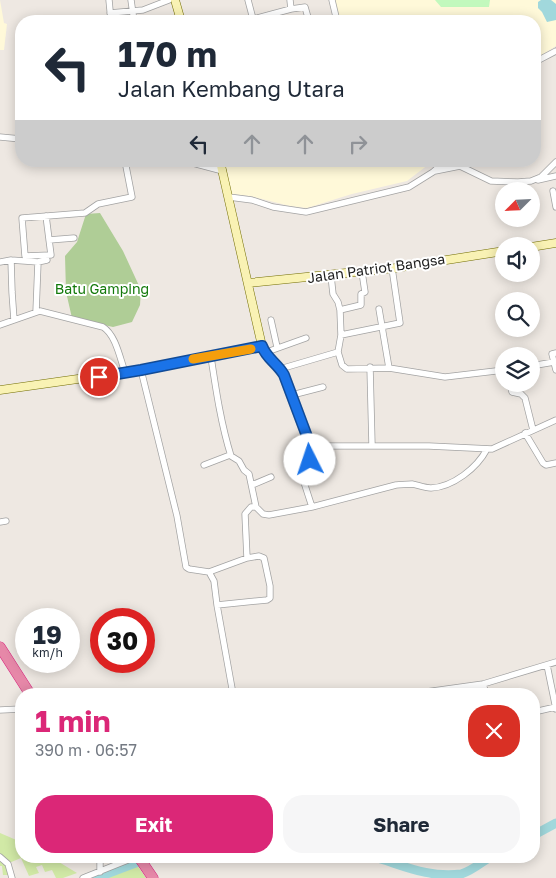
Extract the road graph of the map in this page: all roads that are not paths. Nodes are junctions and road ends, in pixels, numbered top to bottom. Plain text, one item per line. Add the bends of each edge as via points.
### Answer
1 (109, 0) edge
2 (130, 0) edge
3 (169, 0) edge
4 (175, 0) edge
5 (248, 0) edge
6 (290, 0) edge
7 (332, 0) edge
8 (291, 9) junction
9 (133, 11) junction
10 (110, 12) junction
11 (110, 15) edge
12 (133, 15) edge
13 (179, 15) edge
14 (252, 15) edge
15 (268, 15) edge
16 (307, 15) edge
17 (336, 15) edge
18 (556, 50) edge
19 (541, 59) edge
20 (0, 137) edge
21 (15, 138) edge
22 (556, 162) edge
23 (126, 167) edge
24 (207, 167) edge
25 (222, 167) edge
26 (438, 167) edge
27 (456, 167) edge
28 (462, 167) edge
29 (223, 171) junction
30 (433, 172) junction
31 (556, 176) edge
32 (531, 181) junction
33 (553, 191) dead end
34 (229, 197) junction
35 (556, 207) edge
36 (46, 216) junction
37 (74, 238) dead end
38 (49, 240) junction
39 (556, 243) edge
40 (540, 246) edge
41 (495, 252) edge
42 (11, 260) junction
43 (47, 260) dead end
44 (0, 262) edge
45 (38, 262) junction
46 (392, 268) junction
47 (362, 272) junction
48 (330, 276) junction
49 (248, 283) junction
50 (379, 309) dead end
51 (340, 310) junction
52 (36, 312) junction
53 (14, 320) junction
54 (271, 320) dead end
55 (0, 325) edge
56 (382, 328) junction
57 (341, 335) junction
58 (306, 338) dead end
59 (277, 347) junction
60 (263, 350) junction
61 (338, 352) junction
62 (556, 353) edge
63 (211, 357) junction
64 (554, 362) junction
65 (540, 364) edge
66 (370, 368) junction
67 (389, 368) junction
68 (280, 369) junction
69 (141, 370) junction
70 (556, 370) edge
71 (495, 371) edge
72 (125, 372) junction
73 (323, 387) dead end
74 (0, 390) edge
75 (512, 392) edge
76 (292, 395) junction
77 (556, 420) edge
78 (533, 430) junction
79 (525, 433) junction
80 (313, 444) junction
81 (372, 445) junction
82 (487, 449) junction
83 (230, 455) junction
84 (556, 463) edge
85 (204, 465) dead end
86 (271, 478) dead end
87 (252, 484) junction
88 (312, 506) junction
89 (256, 507) junction
90 (247, 558) junction
91 (209, 572) junction
92 (217, 606) junction
93 (0, 648) edge
94 (556, 662) edge
95 (547, 665) junction
96 (483, 684) junction
97 (26, 688) edge
98 (232, 688) edge
99 (454, 688) edge
100 (484, 688) edge
101 (556, 708) edge
102 (15, 709) edge
103 (0, 710) edge
104 (540, 711) edge
105 (0, 856) edge
106 (100, 863) edge
107 (125, 863) edge
108 (142, 863) edge
109 (100, 872) junction
110 (150, 874) edge
111 (12, 878) edge
112 (83, 878) edge

1 - 10 street
2 - 9 street
3 - 9 street
4 - 13 street
5 - 14 street
6 - 8 street
7 - 17 street
8 - 15 street
8 - 16 street via 305,7
9 - 10 street
9 - 12 street
10 - 11 street
18 - 19 street
20 - 21 street
22 - 32 street via 541,177
23 - 36 street via 132,197 98,204 85,213
24 - 29 street
25 - 29 street
26 - 30 street
27 - 30 street
28 - 32 street via 491,181
29 - 34 street
30 - 34 street via 409,187 306,212
31 - 32 street
33 - 35 street
34 - 49 street
36 - 38 street
36 - 38 street via 22,218 25,256 51,255
37 - 38 street
39 - 40 street
41 - 46 street, Jalan Patriot Bangsa
42 - 44 street
42 - 45 street
42 - 53 street
43 - 45 street
45 - 52 street
46 - 47 street, Jalan Patriot Bangsa
46 - 56 street via 400,322
47 - 48 street, Jalan Patriot Bangsa
47 - 51 street via 365,292 361,294 361,305
48 - 49 street, Jalan Patriot Bangsa
48 - 51 street
49 - 60 street
50 - 56 street
51 - 57 street
52 - 53 street
52 - 72 street via 106,328
53 - 55 street
54 - 59 street
56 - 57 street
56 - 67 street
57 - 61 street
58 - 59 street
59 - 60 street
60 - 63 street
60 - 68 street
61 - 66 street via 345,368
61 - 68 street
62 - 64 street via 552,354
63 - 69 street
63 - 83 street
64 - 65 street
64 - 70 street
66 - 67 street
66 - 81 street
67 - 71 street via 438,376
68 - 76 street
69 - 72 street
69 - 91 street via 186,567
72 - 74 street
73 - 76 street
75 - 78 street via 525,398
76 - 80 street via 308,439
77 - 78 street
78 - 79 street
79 - 82 street
79 - 84 street via 542,462 546,465
80 - 81 street
80 - 88 street via 311,459 300,470
81 - 82 street
82 - 88 street via 464,474 451,482 431,488 409,484 396,486
83 - 85 street
83 - 87 street via 239,461
86 - 87 street
87 - 89 street
88 - 89 street via 268,516
89 - 90 street via 251,507 244,514
90 - 91 street
90 - 92 street via 264,558 270,598
91 - 92 street via 214,581
92 - 98 street
93 - 97 highway
94 - 95 street
95 - 96 street
95 - 101 street
96 - 99 street
96 - 100 street
101 - 104 street
102 - 103 street
105 - 111 street via 8,864
106 - 109 street
107 - 109 street
108 - 110 highway
109 - 112 street

